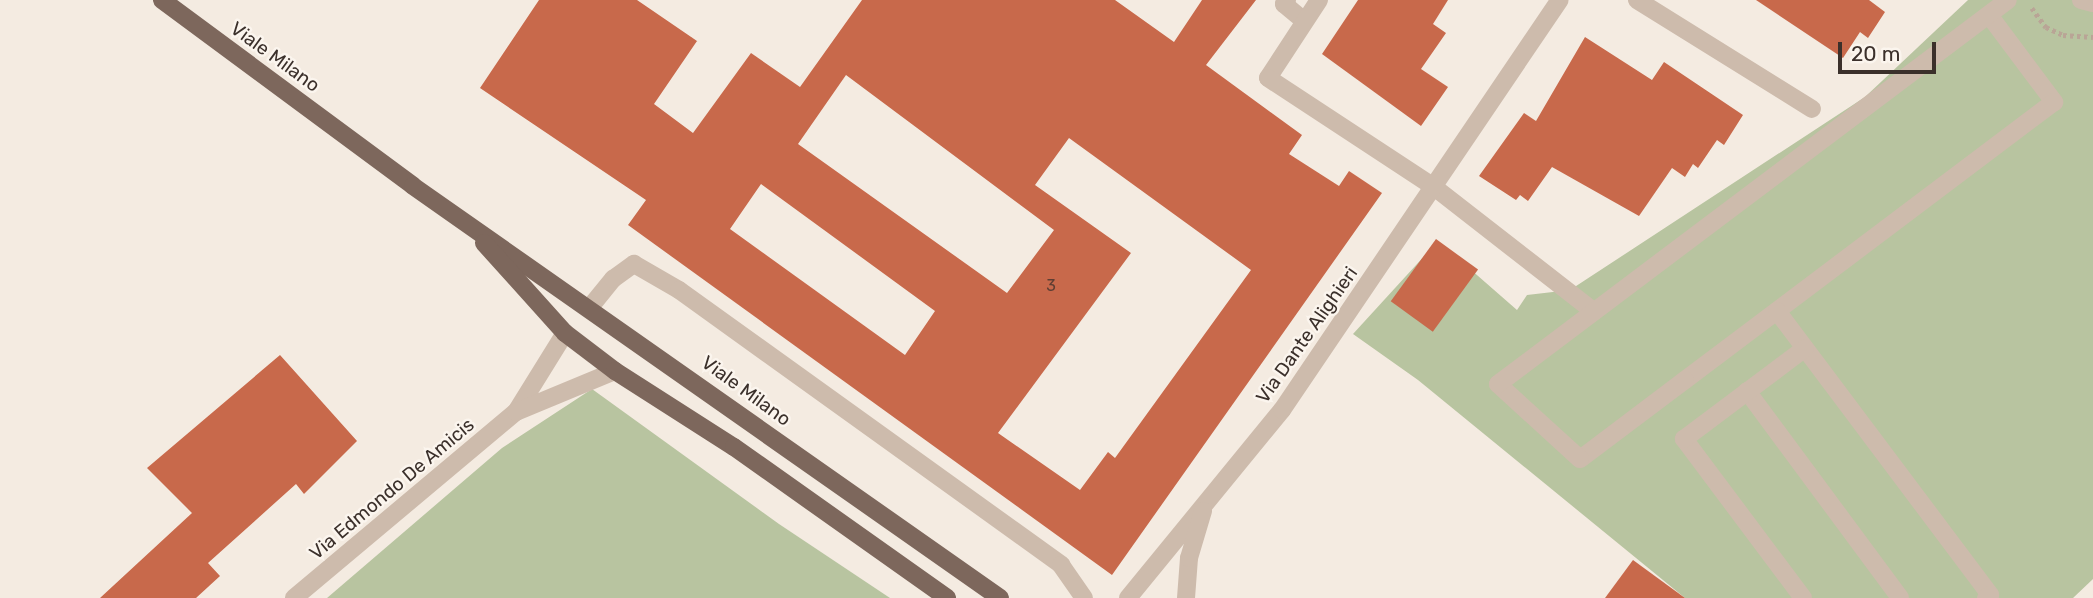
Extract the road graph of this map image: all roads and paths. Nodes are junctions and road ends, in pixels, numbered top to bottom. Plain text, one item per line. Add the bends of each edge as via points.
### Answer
1 (162, 0) edge
2 (1287, 0) edge
3 (1319, 0) edge
4 (1560, 0) edge
5 (1637, 0) edge
6 (2008, 0) edge
7 (2026, 0) edge
8 (2081, 0) edge
9 (2093, 3) edge
10 (1989, 15) junction
11 (1304, 21) junction
12 (2093, 37) edge
13 (1812, 109) dead end
14 (1434, 187) junction
15 (465, 222) junction
16 (592, 306) junction
17 (1593, 311) junction
18 (1777, 311) junction
19 (565, 332) junction
20 (1805, 348) junction
21 (615, 371) junction
22 (1747, 391) junction
23 (516, 412) junction
24 (1206, 501) junction
25 (294, 598) edge
26 (947, 598) edge
27 (1000, 598) edge
28 (1084, 598) edge
29 (1128, 598) edge
30 (1186, 598) edge
31 (1803, 598) edge
32 (1900, 598) edge
33 (1986, 598) edge

1 - 15 main road, Viale Milano
2 - 11 street via 1284,4
3 - 11 street
4 - 14 street, Via Dante Alighieri
5 - 13 street
6 - 10 street
7 - 12 path via 2046,27 2063,35
8 - 9 street
10 - 17 street
10 - 18 street via 2054,102
11 - 14 street via 1268,78
14 - 17 street
14 - 24 street, Via Dante Alighieri via 1282,410
15 - 16 main road, Viale Milano
15 - 19 main road, Viale Milano
16 - 27 main road, Viale Milano
16 - 28 street via 613,279 634,264 678,290 1061,565
17 - 18 street via 1499,384 1580,459
18 - 20 street
19 - 21 main road, Viale Milano
19 - 23 street, Via Edmondo De Amicis
20 - 22 street
20 - 33 street via 1990,595
21 - 23 street, Via Edmondo De Amicis
21 - 26 main road, Viale Milano via 734,447
22 - 31 street via 1684,439
22 - 32 street
23 - 25 street, Via Edmondo De Amicis
24 - 29 street, Via Dante Alighieri
24 - 30 street, Via Dante Alighieri via 1189,558

